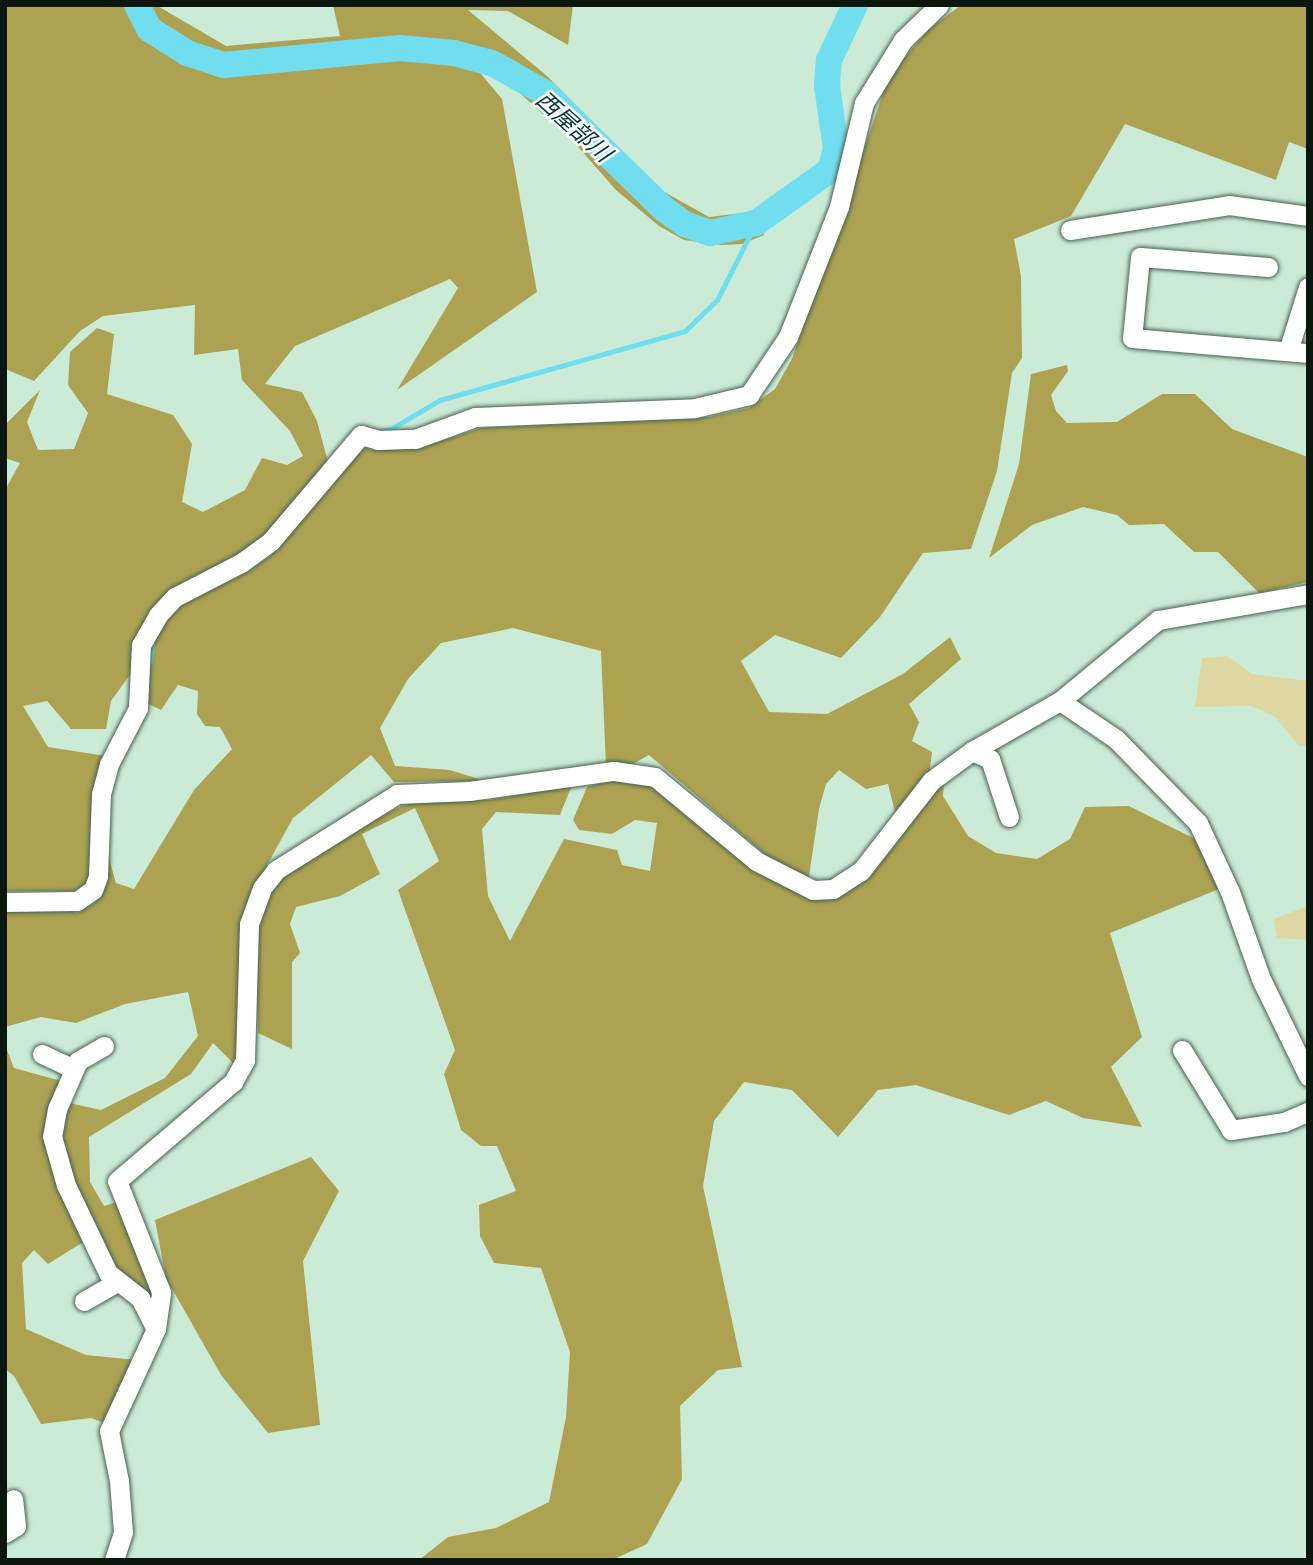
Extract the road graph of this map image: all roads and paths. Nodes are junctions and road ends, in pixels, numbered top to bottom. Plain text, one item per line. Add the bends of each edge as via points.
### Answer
1 (939, 5) edge
2 (1308, 216) edge
3 (1070, 230) dead end
4 (1268, 267) dead end
5 (1308, 287) edge
6 (1298, 352) edge
7 (1308, 594) edge
8 (1059, 701) junction
9 (972, 751) junction
10 (1009, 817) dead end
11 (5, 902) edge
12 (104, 1046) dead end
13 (1182, 1050) dead end
14 (42, 1055) dead end
15 (74, 1069) junction
16 (1308, 1076) edge
17 (1308, 1112) edge
18 (118, 1281) junction
19 (84, 1301) dead end
20 (156, 1329) junction
21 (13, 1499) dead end
22 (5, 1533) edge
23 (114, 1560) edge

1 - 11 street via 903,40 864,103 839,207 788,337 749,395 695,408 475,417 415,439 378,440 361,435 271,541 241,563 175,597 158,615 141,645 138,708 109,764 101,793 98,876 93,890 77,901
2 - 3 street via 1229,205
4 - 6 street via 1140,257 1132,338
5 - 6 street
7 - 8 street via 1158,620
8 - 9 street
8 - 16 street via 1116,739 1198,823 1230,892 1261,979
9 - 10 street via 990,759
9 - 20 street via 931,781 862,871 833,889 813,890 756,861 655,777 614,772 397,794 297,854 262,888 249,924 245,1060 233,1083 117,1181 161,1292
12 - 15 street via 78,1061
13 - 17 street via 1231,1130 1284,1122
14 - 15 street
15 - 18 street via 57,1109 52,1136 66,1185 108,1273
18 - 19 street
18 - 20 street via 140,1298
20 - 23 street via 109,1431 123,1532
21 - 22 street via 16,1526

